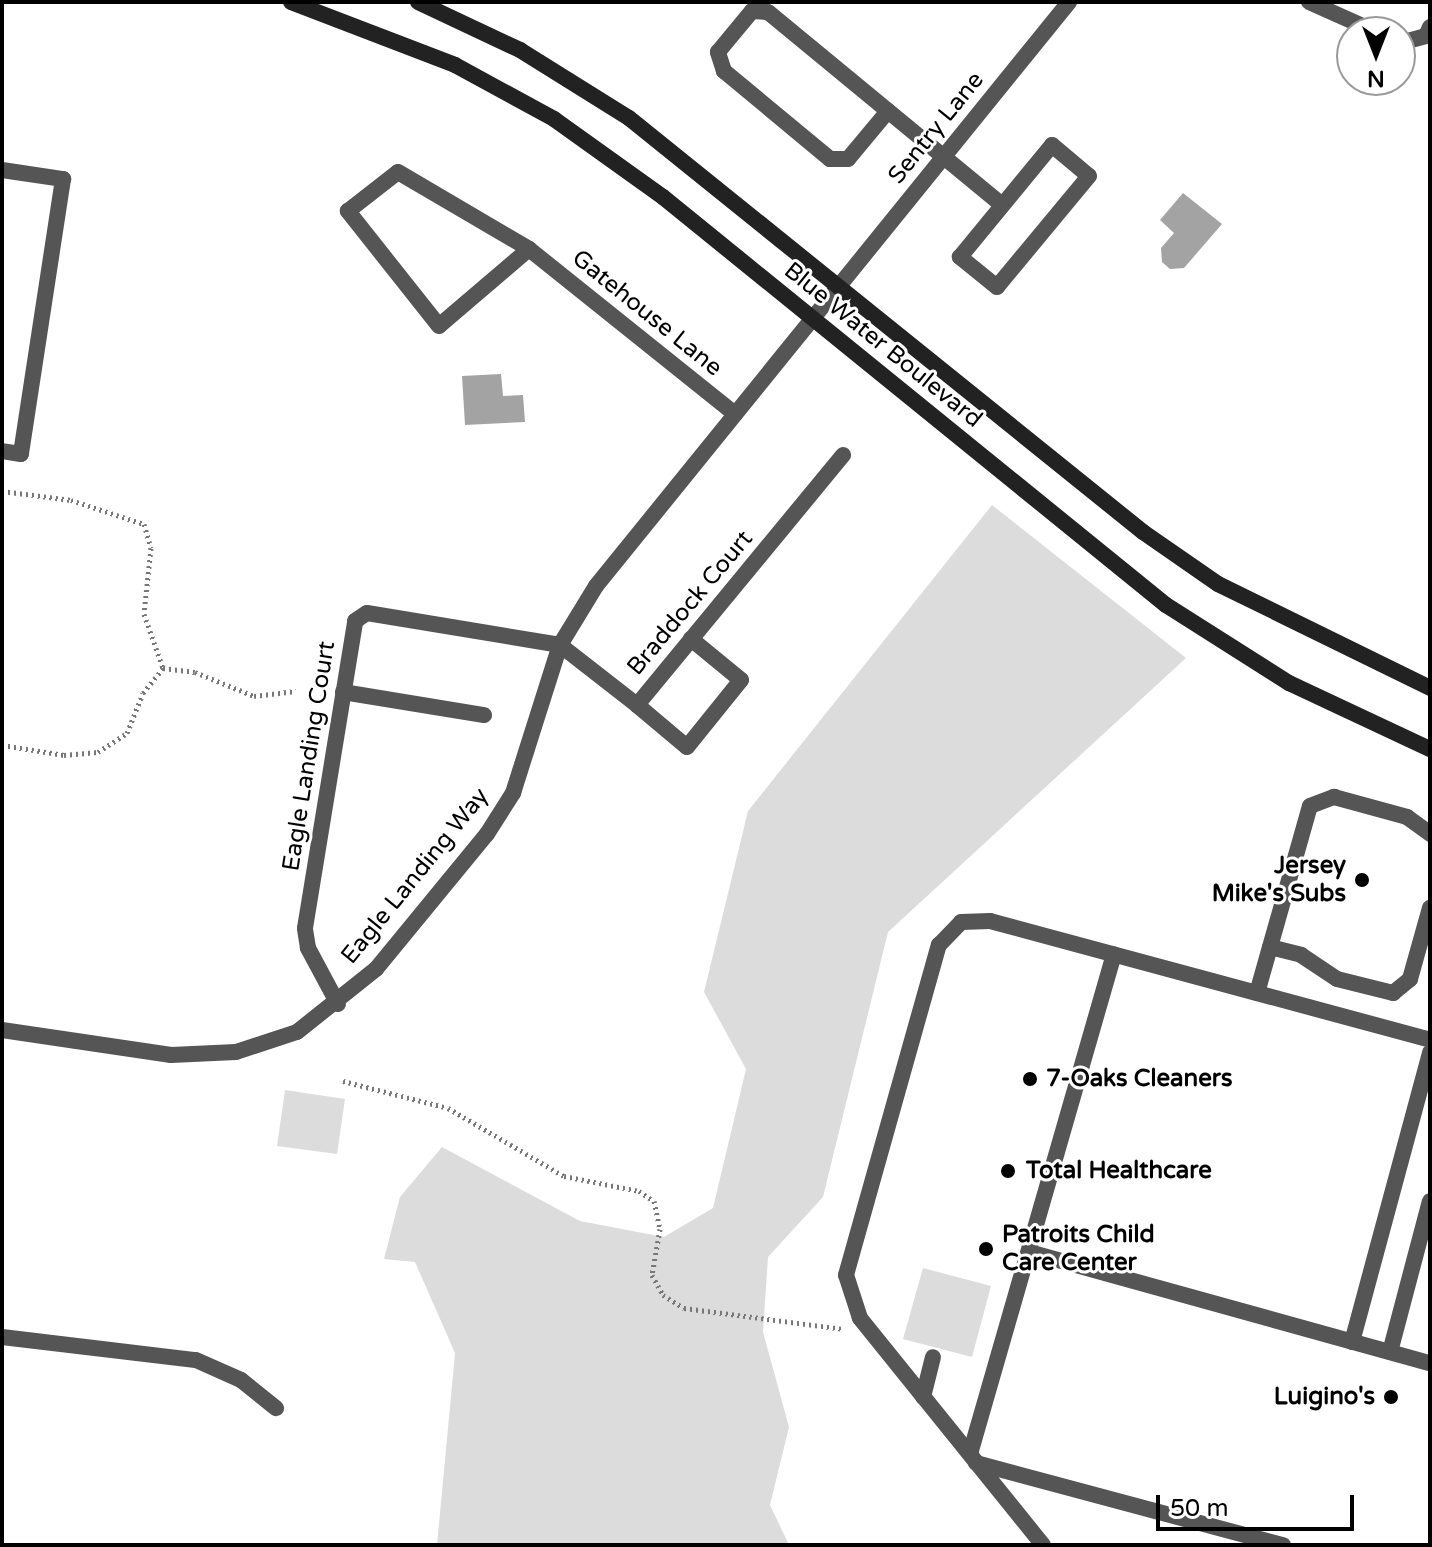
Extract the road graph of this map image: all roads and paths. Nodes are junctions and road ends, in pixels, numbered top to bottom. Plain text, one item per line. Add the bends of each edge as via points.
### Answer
1 (291, 2) edge
2 (418, 2) edge
3 (1069, 2) edge
4 (1309, 2) edge
5 (1340, 16) edge
6 (1430, 27) edge
7 (1416, 39) edge
8 (888, 111) junction
9 (944, 156) junction
10 (2, 170) edge
11 (1002, 205) junction
12 (529, 249) junction
13 (839, 285) junction
14 (812, 318) junction
15 (735, 414) junction
16 (2, 451) edge
17 (843, 455) dead end
18 (2, 491) edge
19 (691, 639) junction
20 (560, 645) junction
21 (163, 668) junction
22 (1430, 688) edge
23 (296, 691) dead end
24 (343, 692) junction
25 (637, 705) junction
26 (484, 715) dead end
27 (2, 745) edge
28 (1430, 749) edge
29 (1430, 834) edge
30 (1430, 908) edge
31 (1270, 947) junction
32 (1114, 954) junction
33 (1257, 993) junction
34 (338, 1004) junction
35 (2, 1030) edge
36 (1430, 1040) edge
37 (1430, 1052) edge
38 (343, 1081) dead end
39 (1430, 1201) edge
40 (1029, 1252) junction
41 (849, 1336) dead end
42 (2, 1337) edge
43 (1352, 1342) junction
44 (1390, 1352) junction
45 (933, 1357) dead end
46 (1430, 1363) edge
47 (923, 1397) junction
48 (276, 1408) dead end
49 (973, 1459) junction
50 (1043, 1545) edge
51 (1283, 1545) edge

1 - 14 street, Blue Water Boulevard via 455,65 554,119 663,197
2 - 13 street, Blue Water Boulevard via 520,50 618,110
3 - 9 street, Sentry Lane
4 - 5 street
6 - 7 street via 1426,36
8 - 8 street via 768,12 752,11 718,52 724,71 830,159 848,159
8 - 9 street
9 - 11 street
9 - 13 street, Sentry Lane
10 - 16 street via 63,179 21,454
11 - 11 street via 960,257 997,287 1089,176 1052,145
12 - 12 street, Gatehouse Lane via 398,172 348,211 439,326
12 - 15 street, Gatehouse Lane
13 - 14 street, Eagle Landing Way
13 - 22 street, Blue Water Boulevard via 1143,532 1218,584
14 - 15 street, Eagle Landing Way
14 - 28 street, Blue Water Boulevard via 1225,647 1356,717
15 - 20 street, Eagle Landing Way via 596,586
17 - 19 street, Braddock Court
18 - 21 path via 71,500 144,524 151,548 144,614
19 - 25 street, Braddock Court
19 - 25 street via 741,680 687,747
20 - 24 street, Eagle Landing Court via 367,613 355,621
20 - 25 street, Braddock Court
20 - 34 street, Eagle Landing Way via 513,793 487,834 396,944
21 - 23 path via 195,672 254,696
21 - 27 path via 143,693 127,733 98,752 64,755
24 - 26 street
24 - 34 street, Eagle Landing Court via 305,928 308,948
29 - 31 street via 1407,817 1334,797 1310,806
30 - 31 street via 1410,979 1393,993 1337,979 1301,955
31 - 33 street
32 - 33 street
32 - 40 street
32 - 47 street via 990,921 961,922 939,945 846,1275 860,1318
33 - 36 street
34 - 35 street, Eagle Landing Way via 297,1032 267,1044 204,1056
37 - 43 street
38 - 41 path via 448,1108 564,1176 639,1191 654,1201 660,1229 652,1275 663,1295 684,1308 842,1328
39 - 44 street
40 - 43 street
40 - 49 street
42 - 48 street via 196,1360 241,1380
43 - 44 street
44 - 46 street
45 - 47 street
47 - 49 street
49 - 50 street
49 - 51 street

